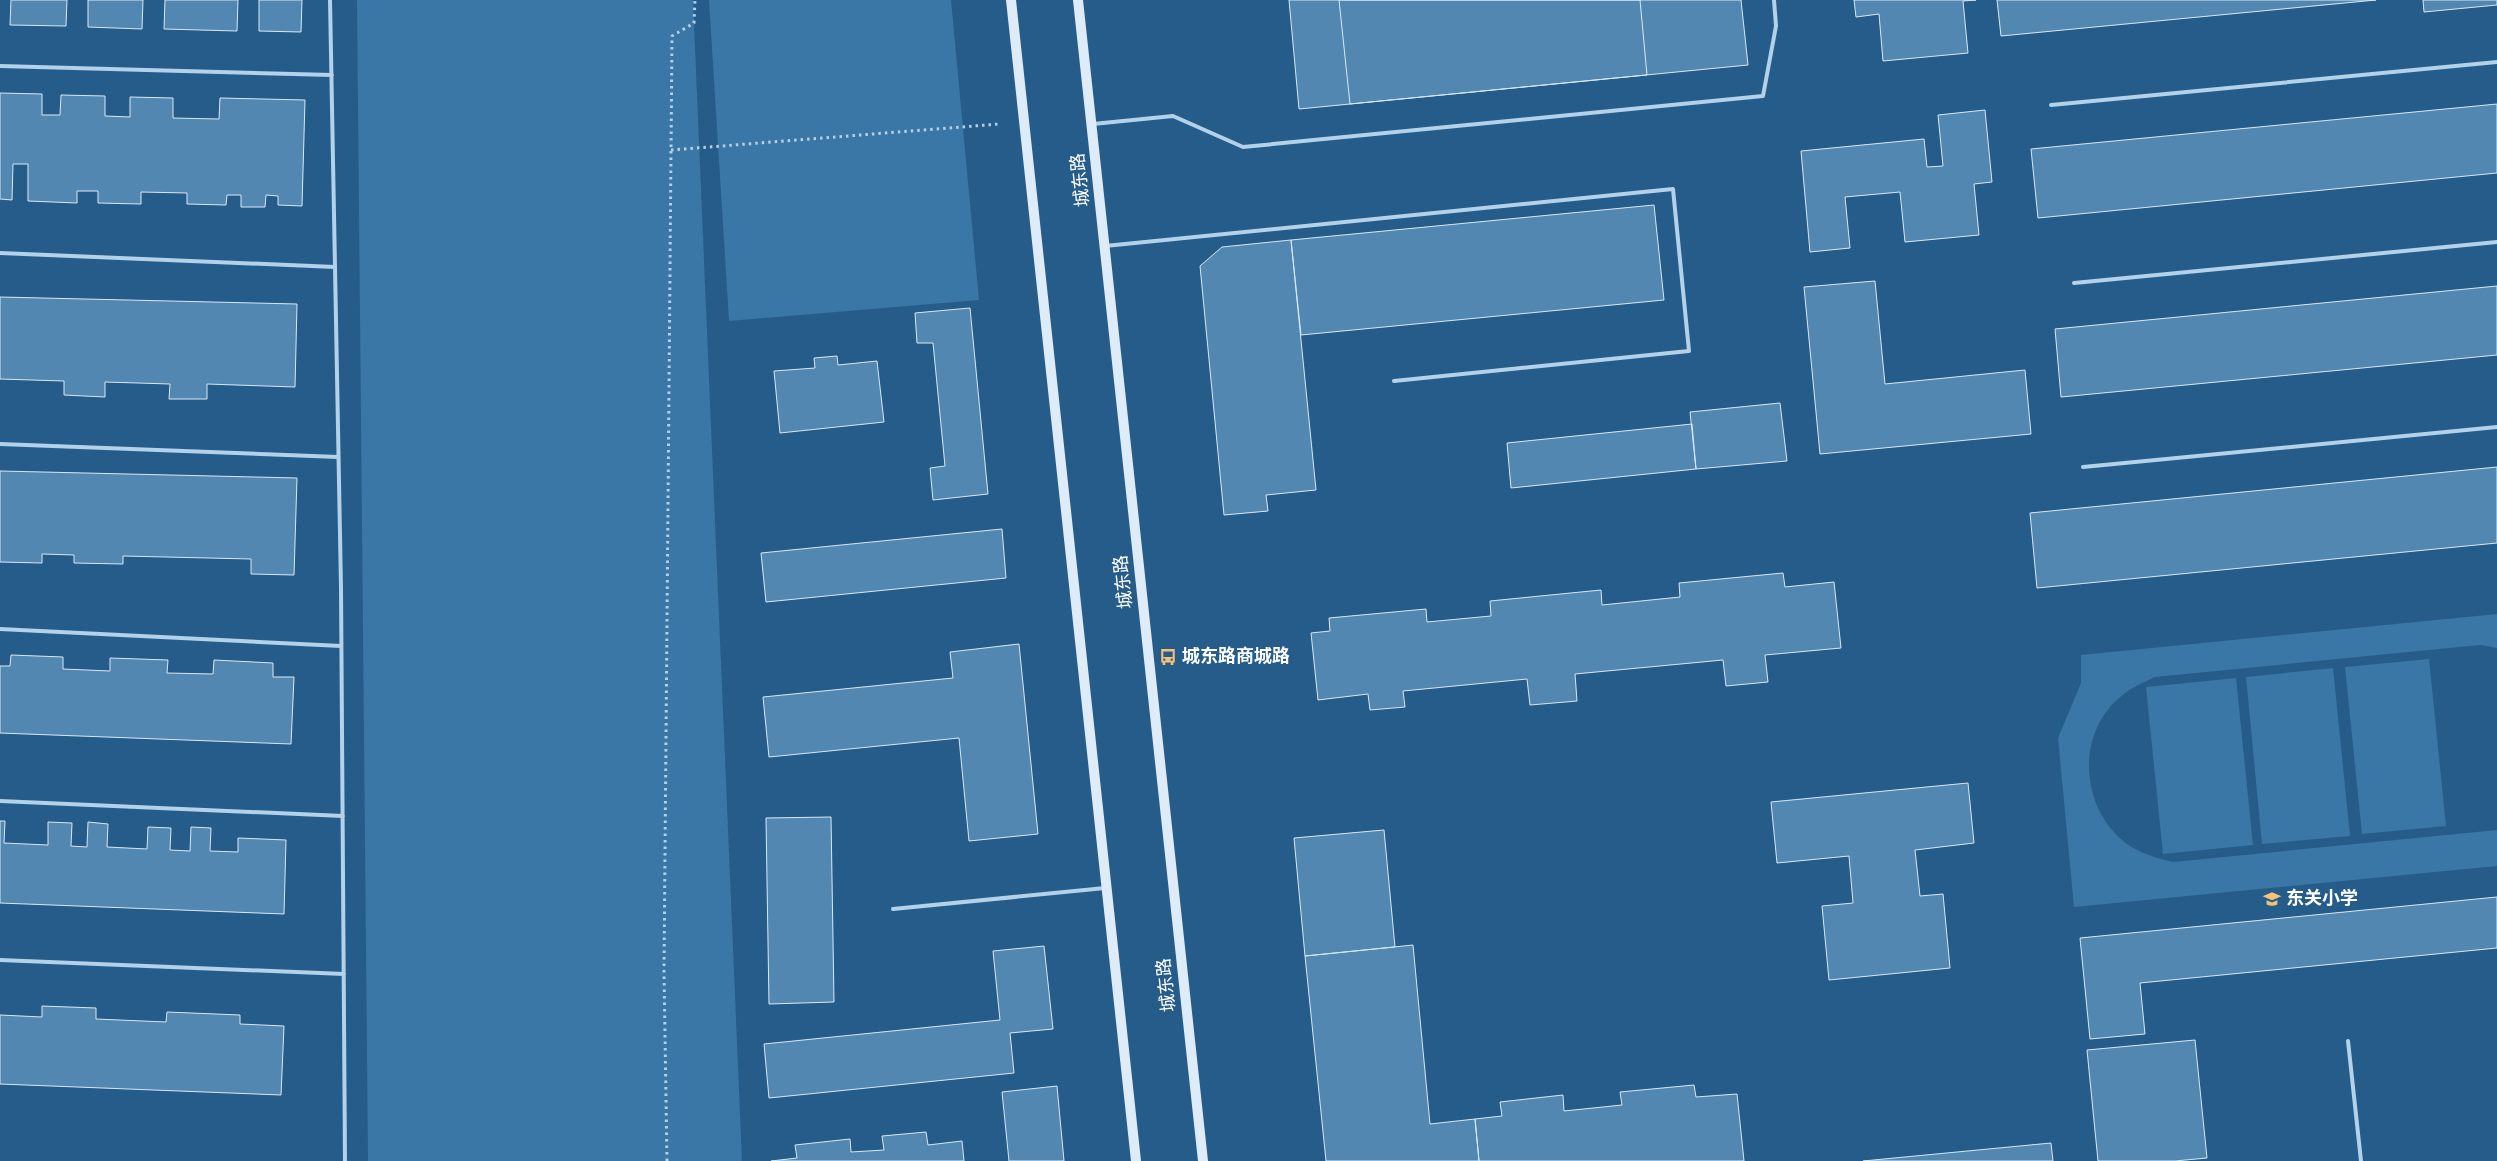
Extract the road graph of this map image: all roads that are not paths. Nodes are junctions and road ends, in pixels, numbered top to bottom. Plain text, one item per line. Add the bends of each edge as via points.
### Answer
1 (330, 0) edge
2 (1011, 0) edge
3 (1078, 0) edge
4 (1774, 0) edge
5 (2497, 62) edge
6 (0, 66) edge
7 (332, 75) junction
8 (2051, 105) dead end
9 (1091, 124) junction
10 (2497, 242) edge
11 (1105, 246) junction
12 (0, 253) edge
13 (335, 267) junction
14 (2074, 283) dead end
15 (1394, 381) dead end
16 (2497, 427) edge
17 (0, 444) edge
18 (338, 458) junction
19 (2083, 467) dead end
20 (0, 629) edge
21 (342, 646) junction
22 (0, 801) edge
23 (343, 816) junction
24 (1106, 888) junction
25 (893, 909) dead end
26 (0, 960) edge
27 (344, 974) junction
28 (2348, 1041) dead end
29 (346, 1161) edge
30 (1136, 1161) edge
31 (1203, 1161) edge
32 (2362, 1161) edge

1 - 7 lane
2 - 24 main road
3 - 9 main road, 城东路
4 - 9 lane via 1776,26 1763,96 1243,147 1173,116
5 - 8 lane
6 - 7 lane
7 - 13 lane
9 - 11 main road, 城东路
10 - 14 lane
11 - 15 lane via 1673,189 1690,351
11 - 31 main road, 城东路
12 - 13 lane
13 - 18 lane
16 - 19 lane
17 - 18 lane
18 - 21 lane
20 - 21 lane
21 - 23 lane
22 - 23 lane
23 - 27 lane
24 - 25 lane
24 - 30 main road
26 - 27 lane
27 - 29 lane
28 - 32 lane

